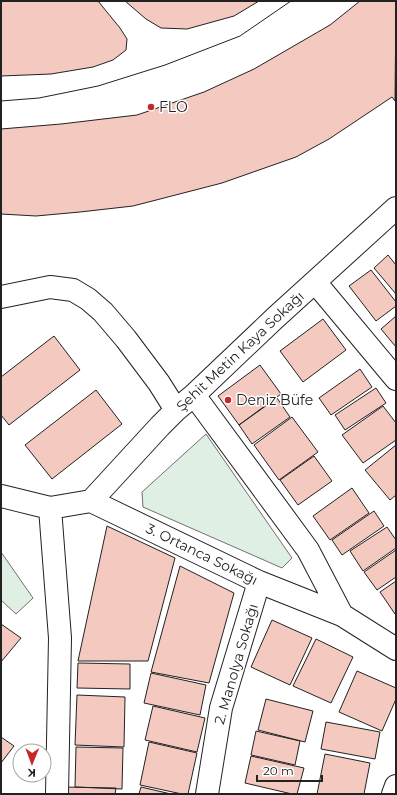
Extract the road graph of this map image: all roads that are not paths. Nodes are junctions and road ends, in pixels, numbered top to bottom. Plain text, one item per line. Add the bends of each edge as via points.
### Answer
1 (396, 208) edge
2 (315, 282) junction
3 (1, 297) edge
4 (396, 379) edge
5 (194, 395) junction
6 (176, 410) junction
7 (1, 496) edge
8 (91, 501) junction
9 (50, 508) junction
10 (259, 582) junction
11 (342, 615) junction
12 (396, 649) edge
13 (396, 786) edge
14 (57, 794) edge
15 (207, 794) edge
16 (393, 794) edge

1 - 2 street, Şehit Metin Kaya Sokağı
2 - 4 street
2 - 5 street, Şehit Metin Kaya Sokağı
3 - 6 street via 50,287 73,290 88,299 126,339
5 - 6 street, Şehit Metin Kaya Sokağı
5 - 11 street via 308,550
6 - 8 street, Şehit Metin Kaya Sokağı
7 - 9 street
8 - 9 street
8 - 10 street, 3. Ortanca Sokağı
9 - 14 street via 60,638
10 - 11 street, 3. Ortanca Sokağı
10 - 15 street, 2. Manolya Sokağı via 221,708
11 - 12 street, 3. Ortanca Sokağı
13 - 16 street

